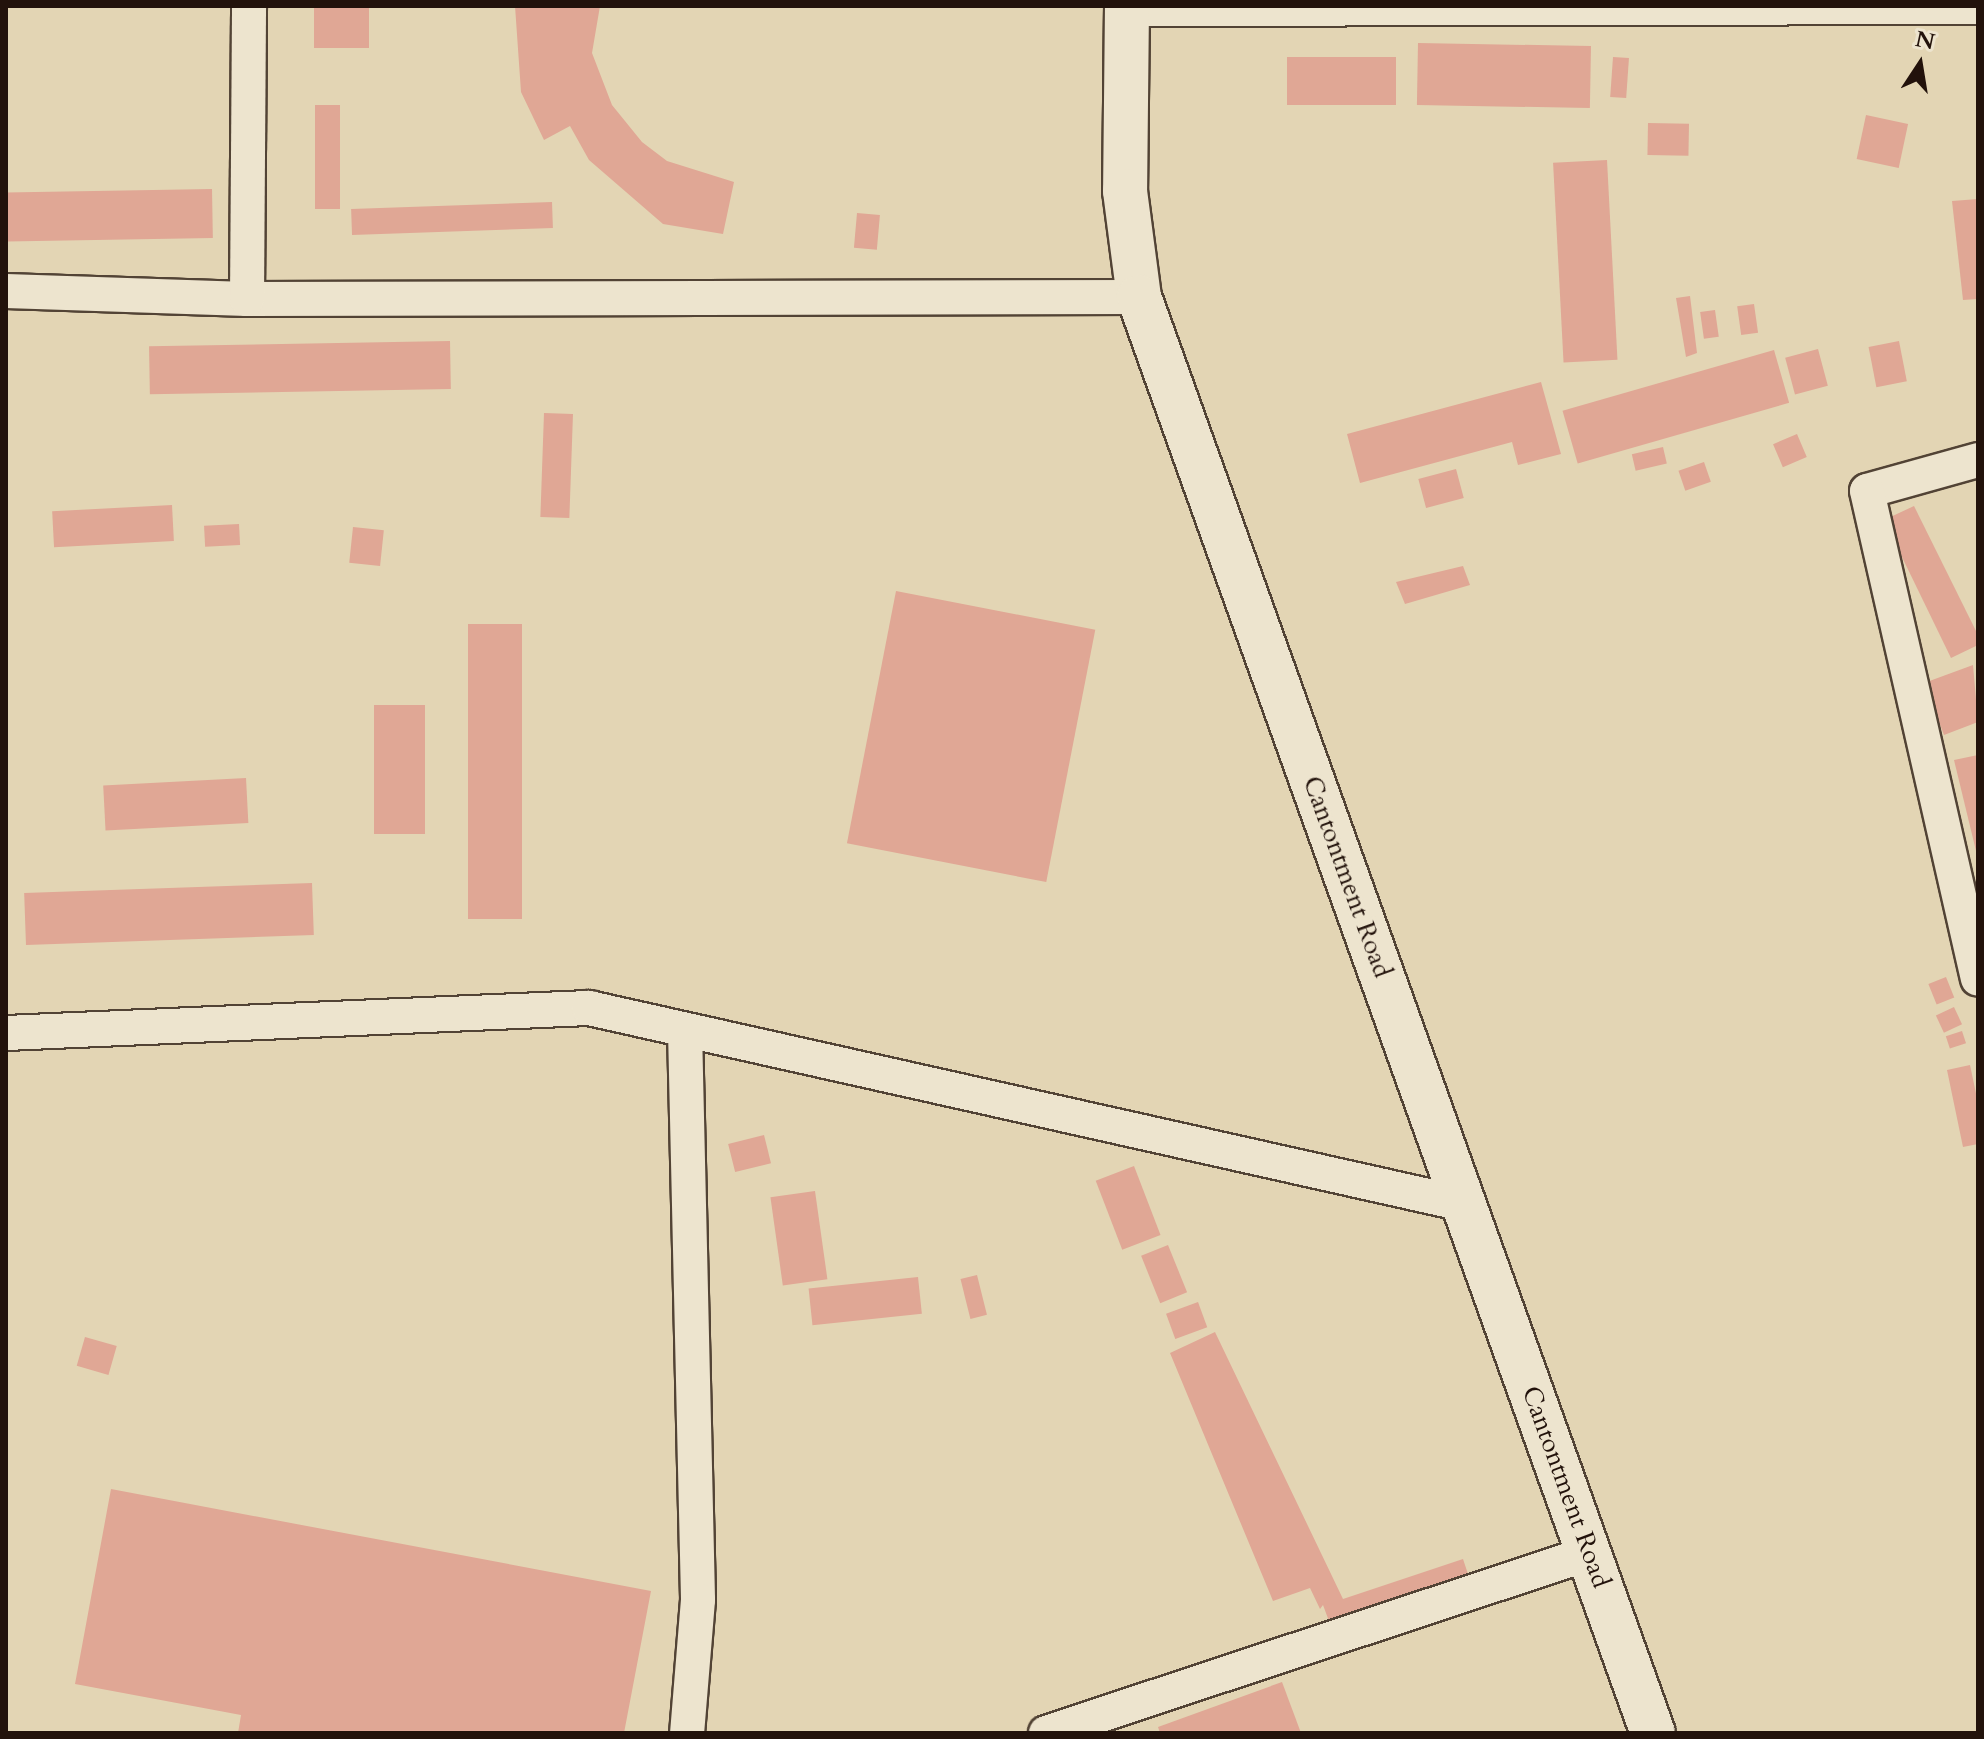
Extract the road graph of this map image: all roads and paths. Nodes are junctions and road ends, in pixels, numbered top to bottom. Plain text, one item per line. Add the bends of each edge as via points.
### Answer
1 (249, 6) edge
2 (1978, 7) edge
3 (1127, 8) edge
4 (6, 291) edge
5 (1139, 297) junction
6 (247, 299) junction
7 (1978, 460) edge
8 (1978, 979) edge
9 (685, 1030) junction
10 (6, 1033) edge
11 (1464, 1204) junction
12 (1590, 1553) junction
13 (687, 1733) edge
14 (1046, 1733) edge
15 (1653, 1733) edge

1 - 6 street
2 - 3 street
3 - 5 street, Cantontment Road via 1125,191
4 - 6 street
5 - 6 street
5 - 11 street, Cantontment Road
7 - 8 street via 1867,491
9 - 10 street via 589,1008
9 - 11 street
9 - 13 street via 698,1600
11 - 12 street, Cantontment Road
12 - 14 street
12 - 15 street, Cantontment Road

